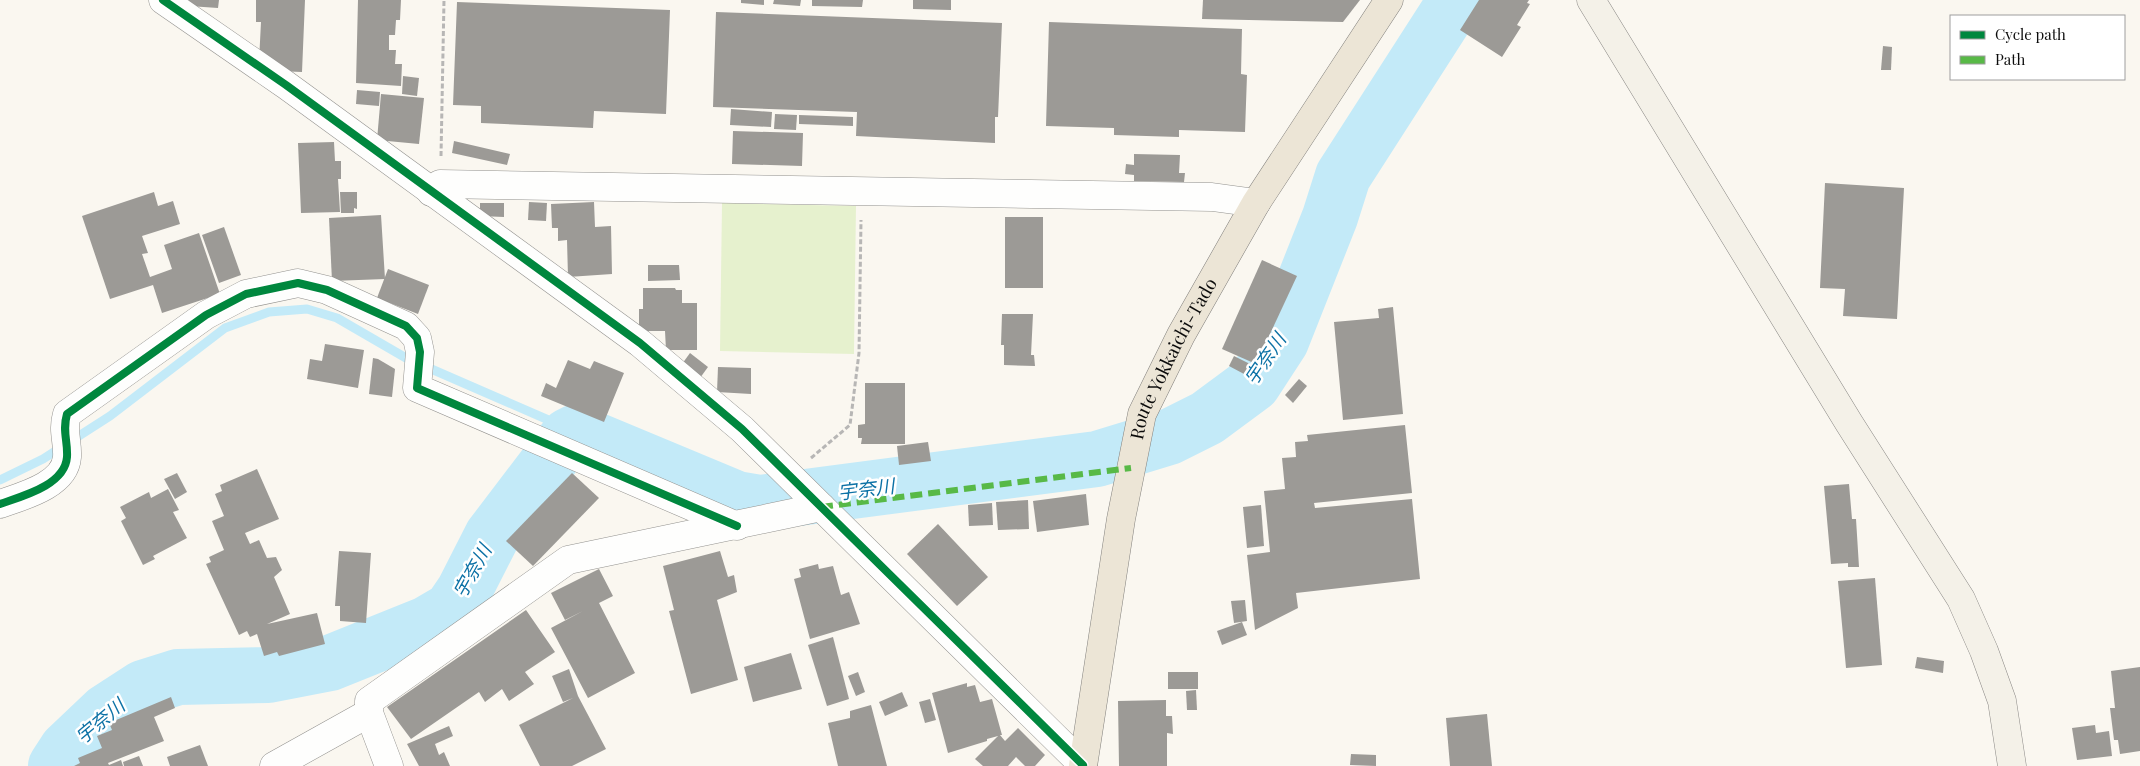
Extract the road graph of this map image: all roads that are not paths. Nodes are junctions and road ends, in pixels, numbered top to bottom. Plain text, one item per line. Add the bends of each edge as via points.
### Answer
1 (163, 0) edge
2 (1390, 0) edge
3 (1591, 0) edge
4 (436, 188) junction
5 (1256, 204) junction
6 (0, 504) edge
7 (819, 505) junction
8 (738, 526) junction
9 (369, 713) junction
10 (1083, 765) edge
11 (274, 766) edge
12 (389, 766) edge
13 (2012, 766) edge

1 - 4 street
2 - 5 main road, Route Yokkaichi-Tado
3 - 13 street via 1961,600 2002,701
4 - 5 street via 1212,197
4 - 7 street via 640,343 742,429
5 - 10 main road, Route Yokkaichi-Tado via 1181,335 1142,414 1121,519
6 - 8 street via 49,483 64,470 67,456 63,426 67,414 206,315 246,294 298,283 327,290 406,326 417,338 417,388
7 - 8 street
7 - 10 street
8 - 9 street via 568,560 370,701
9 - 11 street
9 - 12 street

